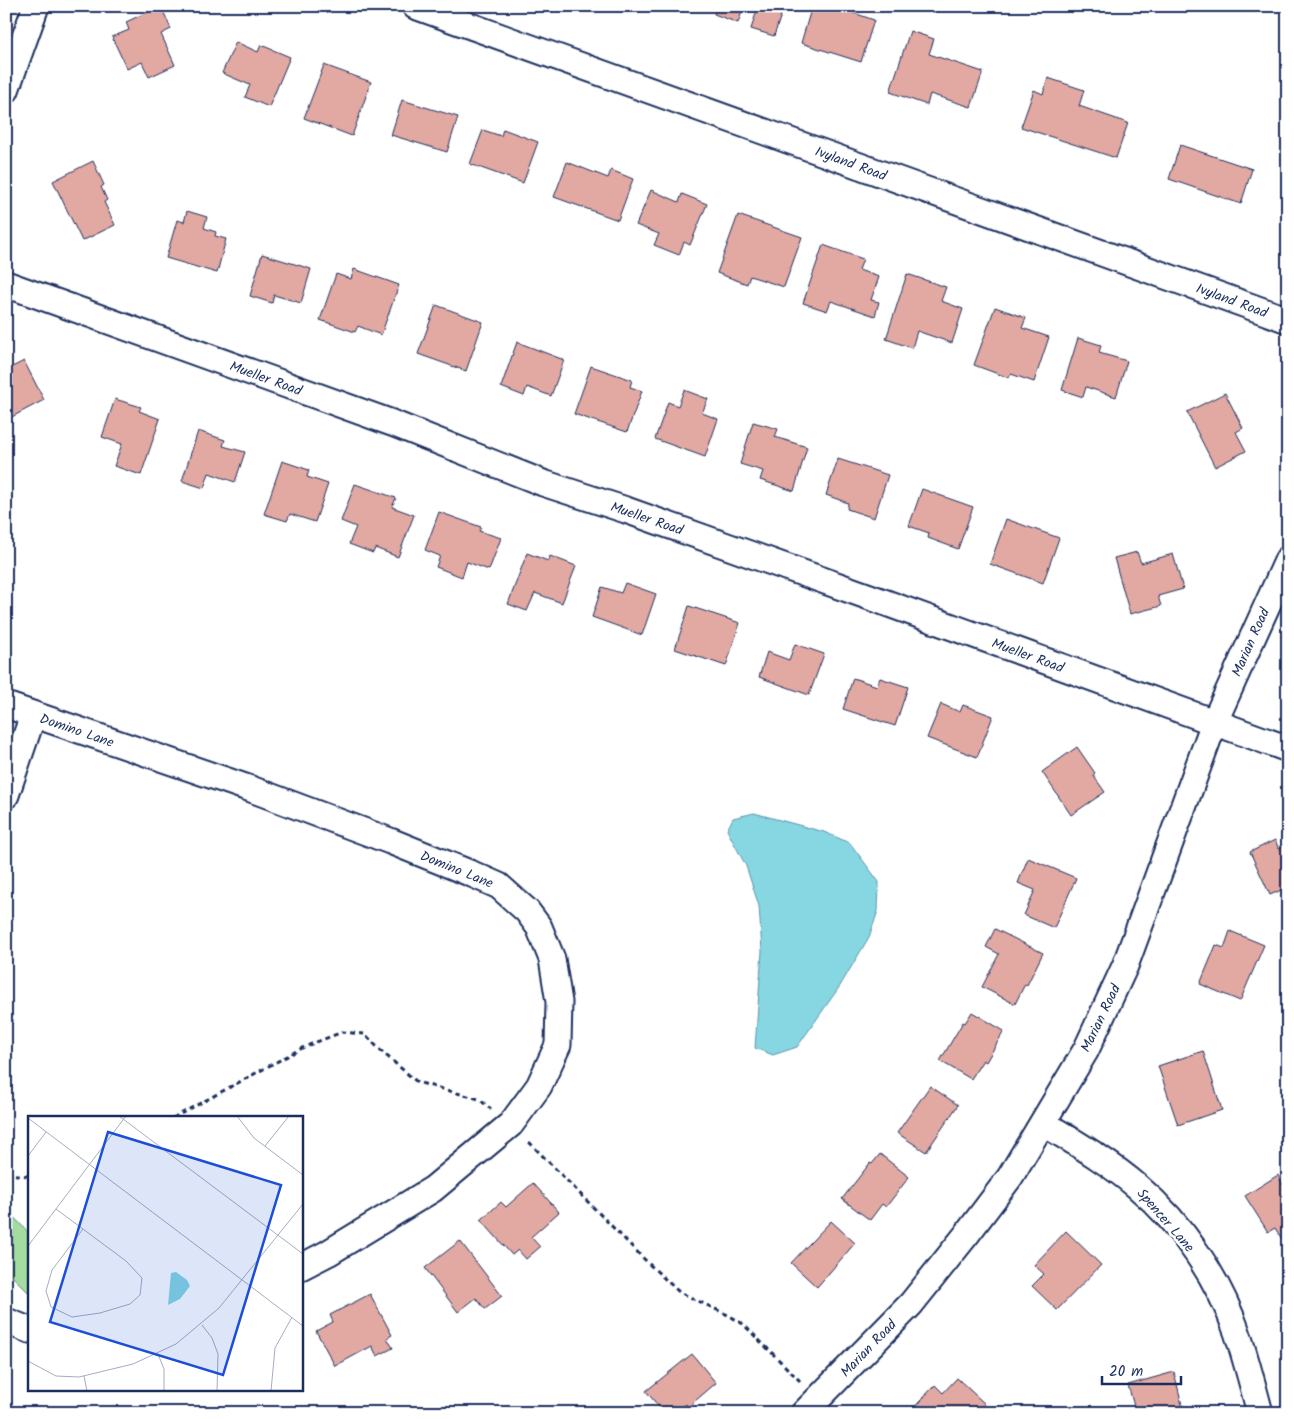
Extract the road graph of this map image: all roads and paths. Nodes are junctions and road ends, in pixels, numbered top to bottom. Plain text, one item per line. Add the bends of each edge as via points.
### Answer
1 (36, 6) edge
2 (415, 6) edge
3 (6, 90) edge
4 (6, 284) edge
5 (1288, 320) edge
6 (1288, 559) edge
7 (6, 705) edge
8 (33, 715) junction
9 (1214, 723) junction
10 (1288, 749) edge
11 (6, 795) edge
12 (177, 1116) edge
13 (1043, 1123) junction
14 (511, 1124) junction
15 (6, 1174) edge
16 (28, 1176) edge
17 (302, 1266) edge
18 (6, 1321) edge
19 (28, 1330) edge
20 (810, 1408) edge
21 (1260, 1413) edge

1 - 3 street
2 - 5 street, Ivyland Road
4 - 9 street, Mueller Road via 543,482 857,592
6 - 9 street, Marian Road
7 - 8 street, Domino Lane
8 - 11 street, Domino Lane
8 - 14 street, Domino Lane via 251,789 499,886 527,911 539,927 552,959 559,1002 558,1045 539,1086
9 - 10 street, Mueller Road
9 - 13 street, Marian Road via 1125,966 1086,1050
12 - 14 path via 304,1047 342,1032 365,1034 417,1082 479,1099
13 - 20 street, Marian Road via 1010,1177 911,1304
13 - 21 street, Spencer Lane via 1138,1186 1191,1245 1217,1287 1237,1332
14 - 17 street, Domino Lane via 433,1189
14 - 20 path via 679,1292 730,1316 760,1340
15 - 16 path
18 - 19 street

